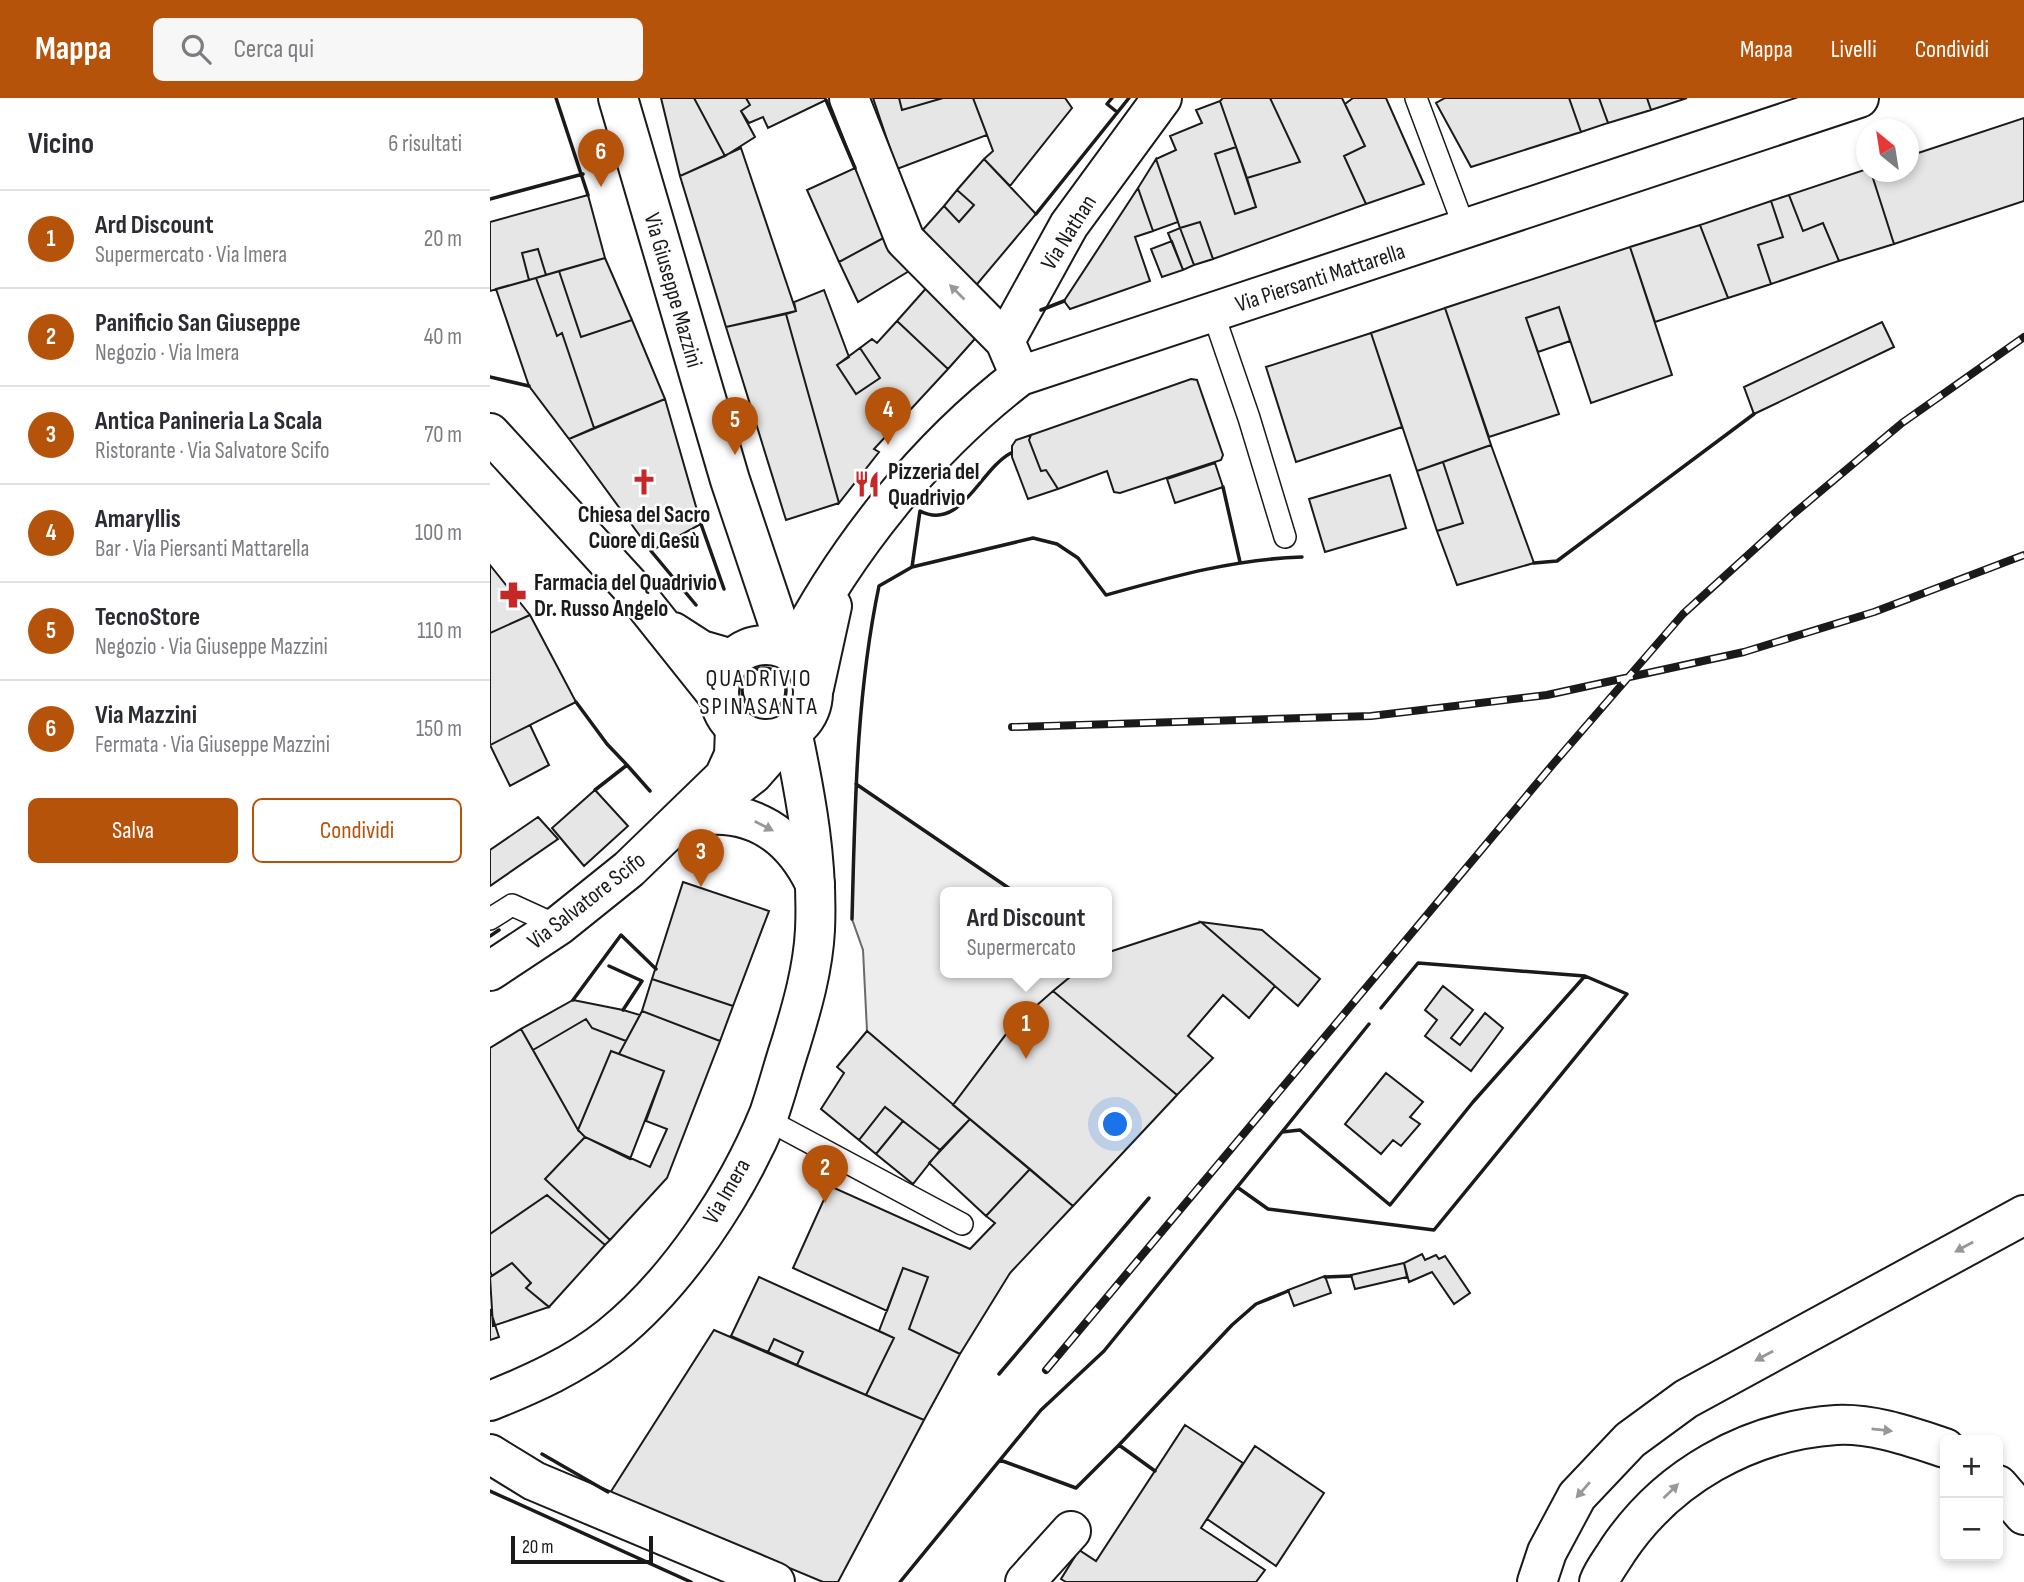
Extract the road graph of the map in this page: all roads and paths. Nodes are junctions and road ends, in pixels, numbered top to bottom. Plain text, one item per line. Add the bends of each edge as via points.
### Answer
1 (618, 98) edge
2 (849, 98) edge
3 (1162, 98) edge
4 (1416, 98) edge
5 (1860, 98) edge
6 (1465, 229) junction
7 (1213, 313) junction
8 (1005, 341) junction
9 (1020, 376) junction
10 (490, 433) edge
11 (1285, 537) dead end
12 (847, 557) junction
13 (756, 561) junction
14 (662, 625) junction
15 (789, 651) junction
16 (740, 654) junction
17 (717, 695) junction
18 (801, 715) junction
19 (734, 729) junction
20 (688, 820) junction
21 (815, 884) junction
22 (490, 919) edge
23 (558, 926) junction
24 (490, 971) edge
25 (766, 1119) junction
26 (2024, 1215) edge
27 (962, 1224) dead end
28 (490, 1401) edge
29 (1940, 1446) edge
30 (490, 1454) edge
31 (2003, 1491) edge
32 (2024, 1515) edge
33 (1072, 1531) dead end
34 (775, 1582) edge
35 (1025, 1582) edge
36 (1537, 1582) edge
37 (1599, 1582) edge

1 - 13 street, Via Giuseppe Mazzini
8 -> 2 street via 905,240
3 - 8 street, Via Nathan via 1069,225
4 - 6 lane
5 - 6 street, Via Piersanti Mattarella
6 - 7 street, Via Piersanti Mattarella
7 - 9 street, Via Piersanti Mattarella
7 - 11 lane
8 - 9 street
9 - 12 street, Via Piersanti Mattarella via 960,426
10 - 14 street
12 - 15 street, Via Piersanti Mattarella
12 - 18 street, Via Piersanti Mattarella
13 - 15 street, Via Giuseppe Mazzini
13 - 16 street, Via Giuseppe Mazzini via 758,614
14 - 16 street via 701,650
14 - 17 street
15 - 16 street via 762,645
15 - 18 street via 807,669
16 - 17 street via 720,678
17 - 19 street
18 - 19 street via 761,739
18 - 20 street, Via Salvatore Scifo via 753,774
18 - 21 street, Via Imera via 830,788
19 - 20 street, Via Salvatore Scifo via 734,755 724,777
20 -> 21 street via 717,813 738,815 777,833 806,864
20 - 23 street, Via Salvatore Scifo
21 - 25 street, Via Imera via 815,933 804,1000
22 - 23 lane via 512,905
23 - 24 street, Via Salvatore Scifo
25 - 27 lane
25 - 28 street, Via Imera via 729,1192 677,1270 645,1305 571,1363
26 -> 36 street via 1686,1399 1630,1440 1577,1496 1547,1552
37 -> 29 street via 1643,1517 1682,1480 1736,1449 1776,1435 1838,1425 1894,1431
30 - 34 street via 534,1481
31 - 32 street
33 - 35 street

